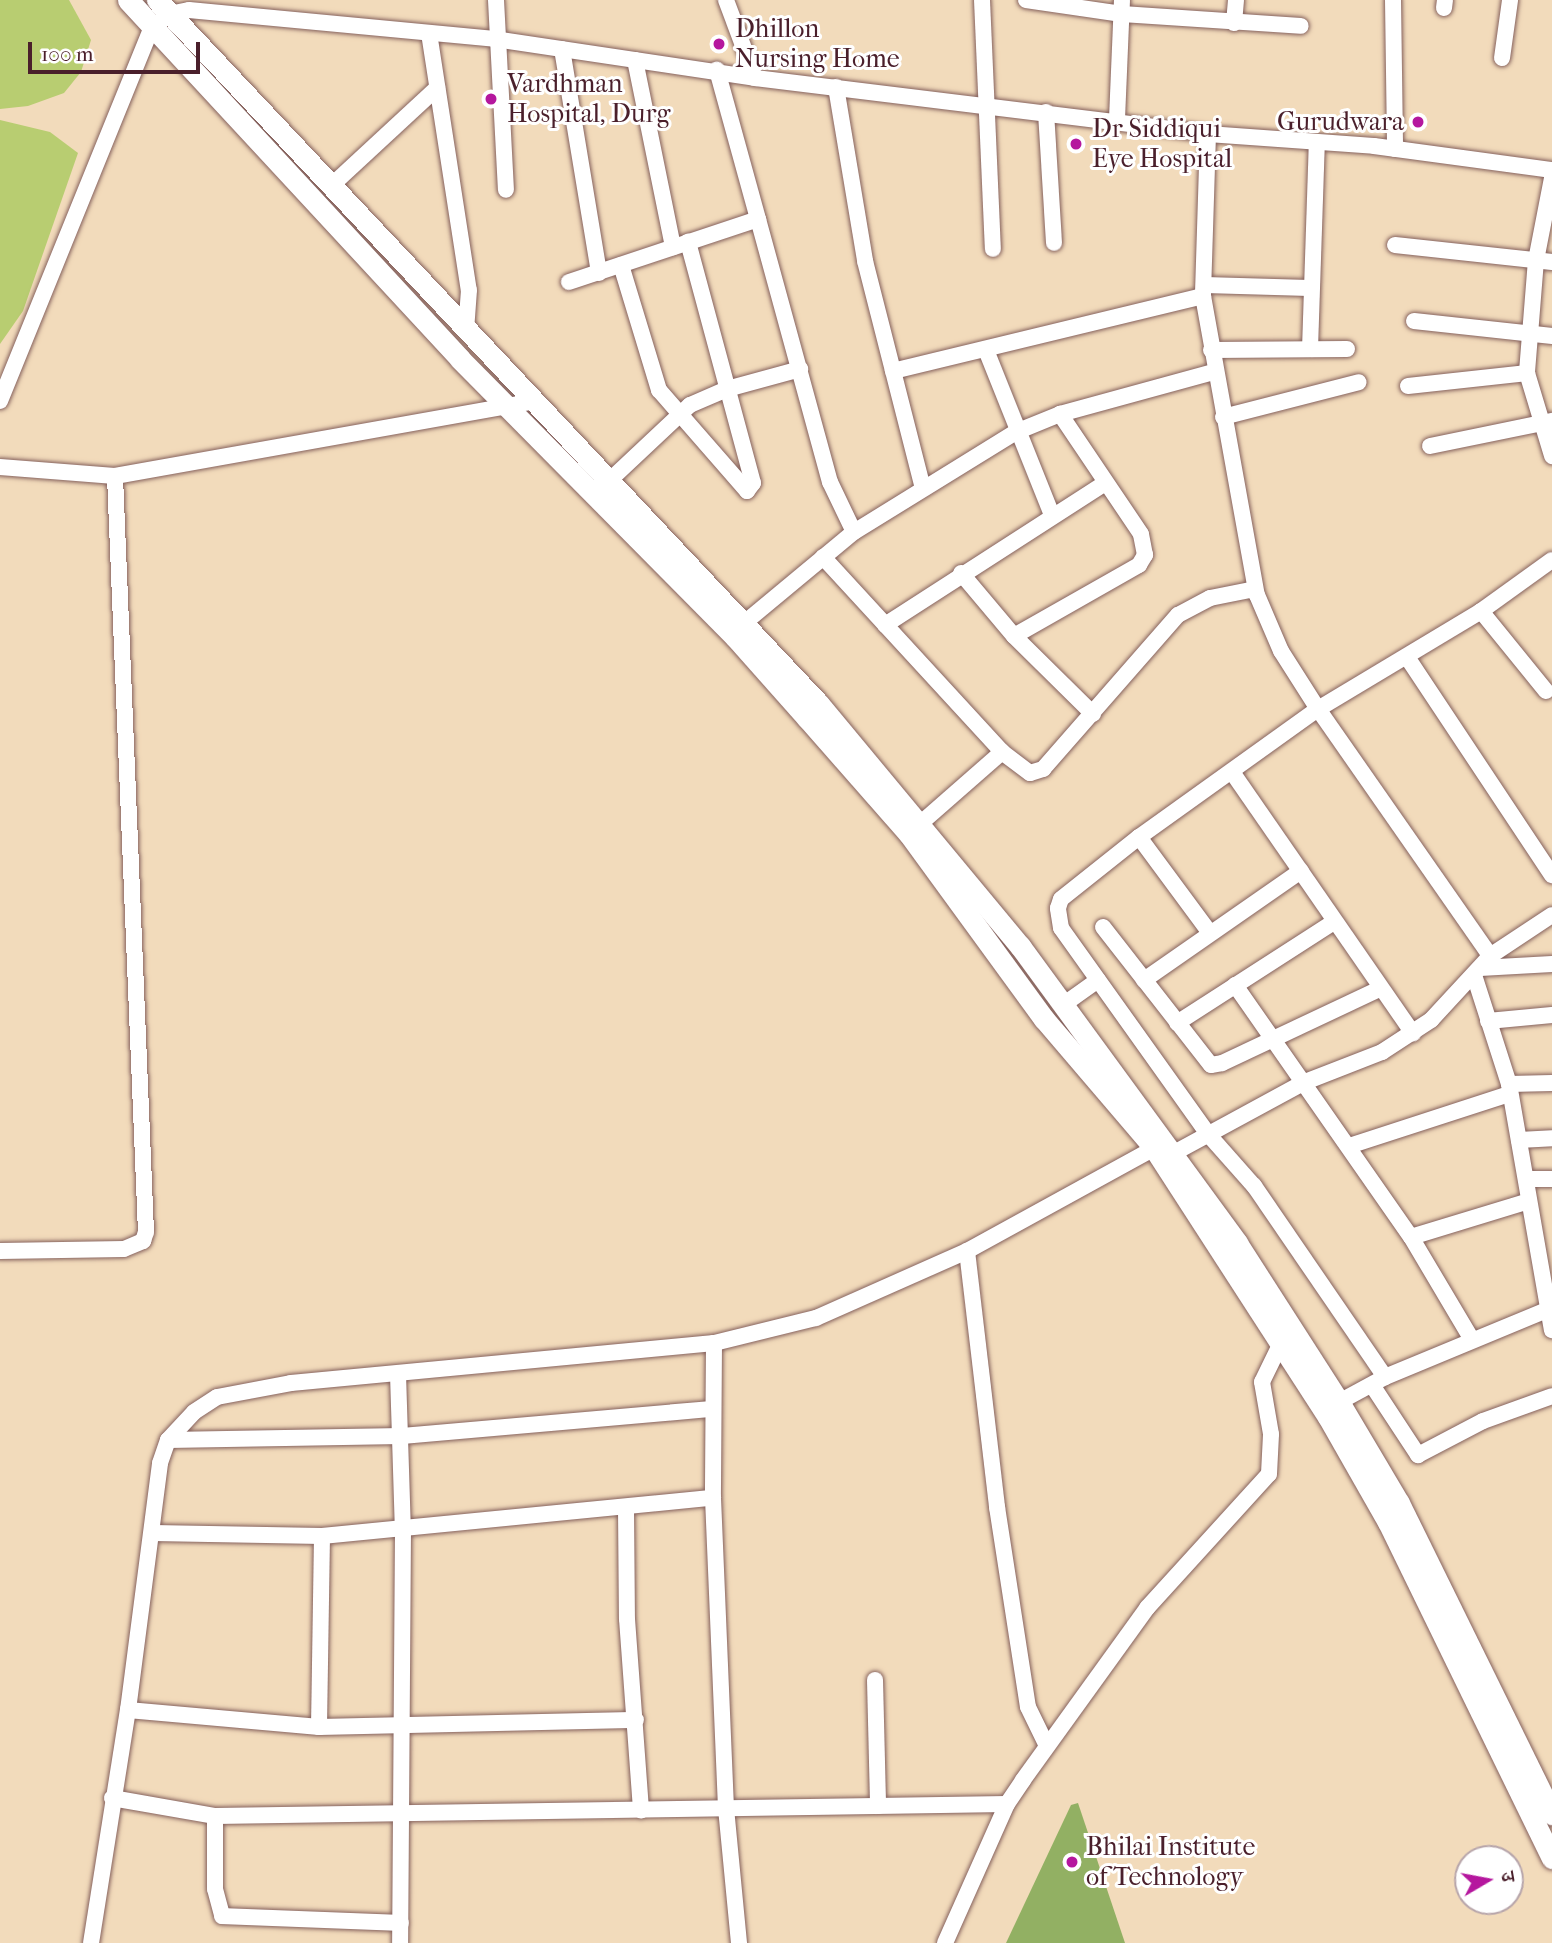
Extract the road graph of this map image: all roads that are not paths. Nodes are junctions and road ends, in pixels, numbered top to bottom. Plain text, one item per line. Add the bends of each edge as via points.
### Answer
1 (128, 0) edge
2 (496, 0) edge
3 (726, 0) edge
4 (982, 0) edge
5 (1026, 0) edge
6 (1236, 0) edge
7 (1394, 0) edge
8 (1510, 0) edge
9 (163, 7) edge
10 (1122, 7) edge
11 (1234, 23) junction
12 (1301, 26) dead end
13 (151, 30) junction
14 (429, 33) junction
15 (495, 39) junction
16 (562, 49) junction
17 (1502, 58) dead end
18 (635, 60) junction
19 (717, 71) junction
20 (755, 78) junction
21 (836, 87) junction
22 (437, 88) junction
23 (985, 105) junction
24 (1046, 111) junction
25 (1117, 120) junction
26 (1208, 134) junction
27 (1317, 143) junction
28 (1395, 149) junction
29 (1552, 170) edge
30 (1552, 178) edge
31 (330, 187) junction
32 (506, 190) dead end
33 (758, 219) junction
34 (1054, 243) dead end
35 (681, 244) junction
36 (1395, 245) dead end
37 (993, 249) dead end
38 (1544, 261) edge
39 (621, 265) junction
40 (599, 273) junction
41 (569, 282) dead end
42 (1310, 288) junction
43 (1203, 290) junction
44 (1414, 321) dead end
45 (466, 331) junction
46 (1528, 333) junction
47 (1552, 336) edge
48 (1310, 349) junction
49 (1347, 349) dead end
50 (986, 350) junction
51 (1211, 350) junction
52 (800, 369) junction
53 (893, 371) junction
54 (1214, 372) junction
55 (1527, 373) junction
56 (1359, 382) dead end
57 (1408, 386) dead end
58 (727, 389) junction
59 (0, 401) edge
60 (536, 401) junction
61 (509, 408) junction
62 (1060, 414) junction
63 (678, 417) junction
64 (1223, 417) junction
65 (1547, 421) edge
66 (1016, 432) junction
67 (1430, 446) dead end
68 (1552, 456) edge
69 (0, 467) edge
70 (115, 476) junction
71 (609, 481) junction
72 (1105, 483) junction
73 (923, 488) junction
74 (1052, 515) junction
75 (854, 532) junction
76 (823, 557) junction
77 (1552, 559) edge
78 (961, 573) junction
79 (1256, 592) junction
80 (1480, 611) junction
81 (743, 624) junction
82 (886, 625) junction
83 (1014, 636) junction
84 (1407, 657) junction
85 (1546, 691) dead end
86 (1318, 709) junction
87 (1093, 714) junction
88 (1002, 752) junction
89 (1232, 772) junction
90 (921, 823) junction
91 (1139, 837) junction
92 (1301, 871) junction
93 (1552, 875) edge
94 (1552, 915) edge
95 (1334, 922) junction
96 (1102, 927) dead end
97 (1210, 933) junction
98 (1552, 964) edge
99 (1481, 966) junction
100 (1144, 980) junction
101 (1235, 985) junction
102 (1379, 989) junction
103 (1083, 991) junction
104 (1552, 1015) edge
105 (1488, 1021) junction
106 (1177, 1023) junction
107 (1413, 1033) junction
108 (1273, 1038) junction
109 (1305, 1082) junction
110 (1552, 1083) edge
111 (1509, 1089) junction
112 (1208, 1134) junction
113 (1552, 1138) edge
114 (1519, 1140) junction
115 (1349, 1146) junction
116 (1164, 1151) junction
117 (1526, 1179) junction
118 (1552, 1179) edge
119 (1529, 1200) junction
120 (1410, 1237) junction
121 (0, 1251) edge
122 (967, 1251) junction
123 (1549, 1310) junction
124 (1552, 1330) edge
125 (1471, 1338) junction
126 (714, 1343) junction
127 (1281, 1343) junction
128 (398, 1374) junction
129 (1379, 1381) junction
130 (1552, 1396) edge
131 (1339, 1402) junction
132 (712, 1409) junction
133 (402, 1436) junction
134 (168, 1440) junction
135 (713, 1498) junction
136 (626, 1509) junction
137 (403, 1530) junction
138 (153, 1533) junction
139 (321, 1535) junction
140 (875, 1680) dead end
141 (128, 1710) junction
142 (636, 1720) junction
143 (399, 1725) junction
144 (320, 1727) junction
145 (1047, 1746) junction
146 (112, 1798) junction
147 (1007, 1804) junction
148 (878, 1806) junction
149 (726, 1808) junction
150 (641, 1810) junction
151 (1552, 1814) edge
152 (215, 1816) junction
153 (401, 1816) junction
154 (1552, 1858) edge
155 (401, 1923) junction
156 (91, 1943) edge
157 (400, 1943) edge
158 (739, 1943) edge
159 (945, 1943) edge

1 - 13 main road
2 - 15 street
3 - 20 street
4 - 23 street
5 - 10 street
6 - 11 street
7 - 28 street
8 - 17 street
9 - 13 street
9 - 14 street
9 - 31 main road
10 - 11 street
10 - 25 street
11 - 12 street
13 - 59 street
13 - 61 main road
14 - 15 street
14 - 22 street
15 - 16 street
15 - 32 street
16 - 18 street
16 - 40 street
18 - 19 street
18 - 35 street
19 - 20 street
19 - 33 street
20 - 21 street
21 - 23 street
21 - 53 street via 865,261
22 - 31 street
22 - 45 street via 469,290
23 - 24 street
23 - 37 street
24 - 25 street
24 - 34 street
25 - 26 street
26 - 27 street
26 - 43 street
27 - 28 street
27 - 42 street
28 - 29 street
30 - 38 street
31 - 45 main road
33 - 35 street
33 - 52 street
35 - 39 street
35 - 58 street
36 - 38 street
38 - 46 street
39 - 40 street
39 - 63 street via 648,363
40 - 41 street
42 - 43 street
42 - 48 street
43 - 50 street
43 - 51 street
44 - 46 street
45 - 60 main road
46 - 47 street
46 - 55 street
48 - 49 street
48 - 51 street
50 - 53 street
50 - 66 street
51 - 54 street
52 - 58 street
52 - 75 street via 830,482
53 - 73 street
54 - 62 street
54 - 64 street
55 - 57 street
55 - 65 street
56 - 64 street
58 - 63 street via 690,405
58 - 63 street via 751,490 743,490
60 - 61 street
60 - 71 main road
61 - 70 street
61 - 116 main road via 734,637 909,834 1044,1019
62 - 66 street
62 - 72 street
63 - 71 street
64 - 79 street
65 - 67 street
65 - 68 street
66 - 73 street
66 - 74 street
69 - 70 street
70 - 121 street via 146,1232 142,1241 124,1249
71 - 81 main road
72 - 74 street
72 - 83 street via 1141,534 1143,560
73 - 75 street
74 - 78 street
75 - 76 street
76 - 81 street
76 - 82 street
77 - 80 street
78 - 82 street
78 - 83 street
79 - 86 street via 1281,651
79 - 87 street via 1210,598 1185,610
80 - 84 street
80 - 85 street
81 - 90 main road
82 - 88 street
83 - 87 street
84 - 86 street
84 - 93 street
86 - 89 street
86 - 99 street
87 - 88 street via 1037,773 1024,771
88 - 90 street
89 - 91 street
89 - 92 street
90 - 103 main road
91 - 97 street
91 - 103 street via 1061,899 1061,928
92 - 95 street
92 - 97 street
94 - 99 street
95 - 101 street
95 - 102 street
96 - 100 street
97 - 100 street
98 - 99 street
99 - 105 street
99 - 107 street
100 - 106 street
101 - 106 street
101 - 108 street
102 - 107 street
102 - 108 street
103 - 112 street
103 - 116 main road
104 - 105 street
105 - 111 street
106 - 108 street via 1211,1065
107 - 109 street via 1382,1052
108 - 109 street
109 - 112 street
109 - 115 street
110 - 111 street
111 - 114 street
111 - 115 street
112 - 116 street
112 - 129 street via 1254,1186
113 - 114 street
114 - 117 street
115 - 120 street
116 - 122 street
116 - 127 main road
116 - 131 main road
117 - 118 street
117 - 119 street
119 - 120 street
119 - 123 street
120 - 125 street
122 - 126 street via 816,1318
122 - 145 street via 997,1507 1028,1707 1031,1722
123 - 124 street
123 - 125 street
125 - 129 street
126 - 128 street
126 - 132 street
127 - 145 street via 1262,1381 1271,1434 1269,1475 1147,1608
127 - 154 main road via 1388,1522
128 - 133 street
128 - 134 street via 290,1383 217,1397 194,1412
129 - 130 street via 1418,1455 1483,1421
129 - 131 street
131 - 151 main road via 1398,1503
132 - 133 street
132 - 135 street
133 - 134 street
133 - 137 street
134 - 138 street via 160,1463
135 - 136 street
135 - 149 street
136 - 137 street
136 - 142 street via 627,1619
137 - 139 street
137 - 143 street
138 - 139 street
138 - 141 street
139 - 144 street
140 - 148 street
141 - 144 street
141 - 146 street
142 - 143 street
142 - 150 street
143 - 144 street
143 - 153 street
145 - 147 street
146 - 152 street
146 - 156 street
147 - 148 street
147 - 159 street
148 - 149 street
149 - 150 street
149 - 158 street
150 - 153 street
152 - 153 street
152 - 155 street via 215,1889 222,1916
153 - 155 street
155 - 157 street

